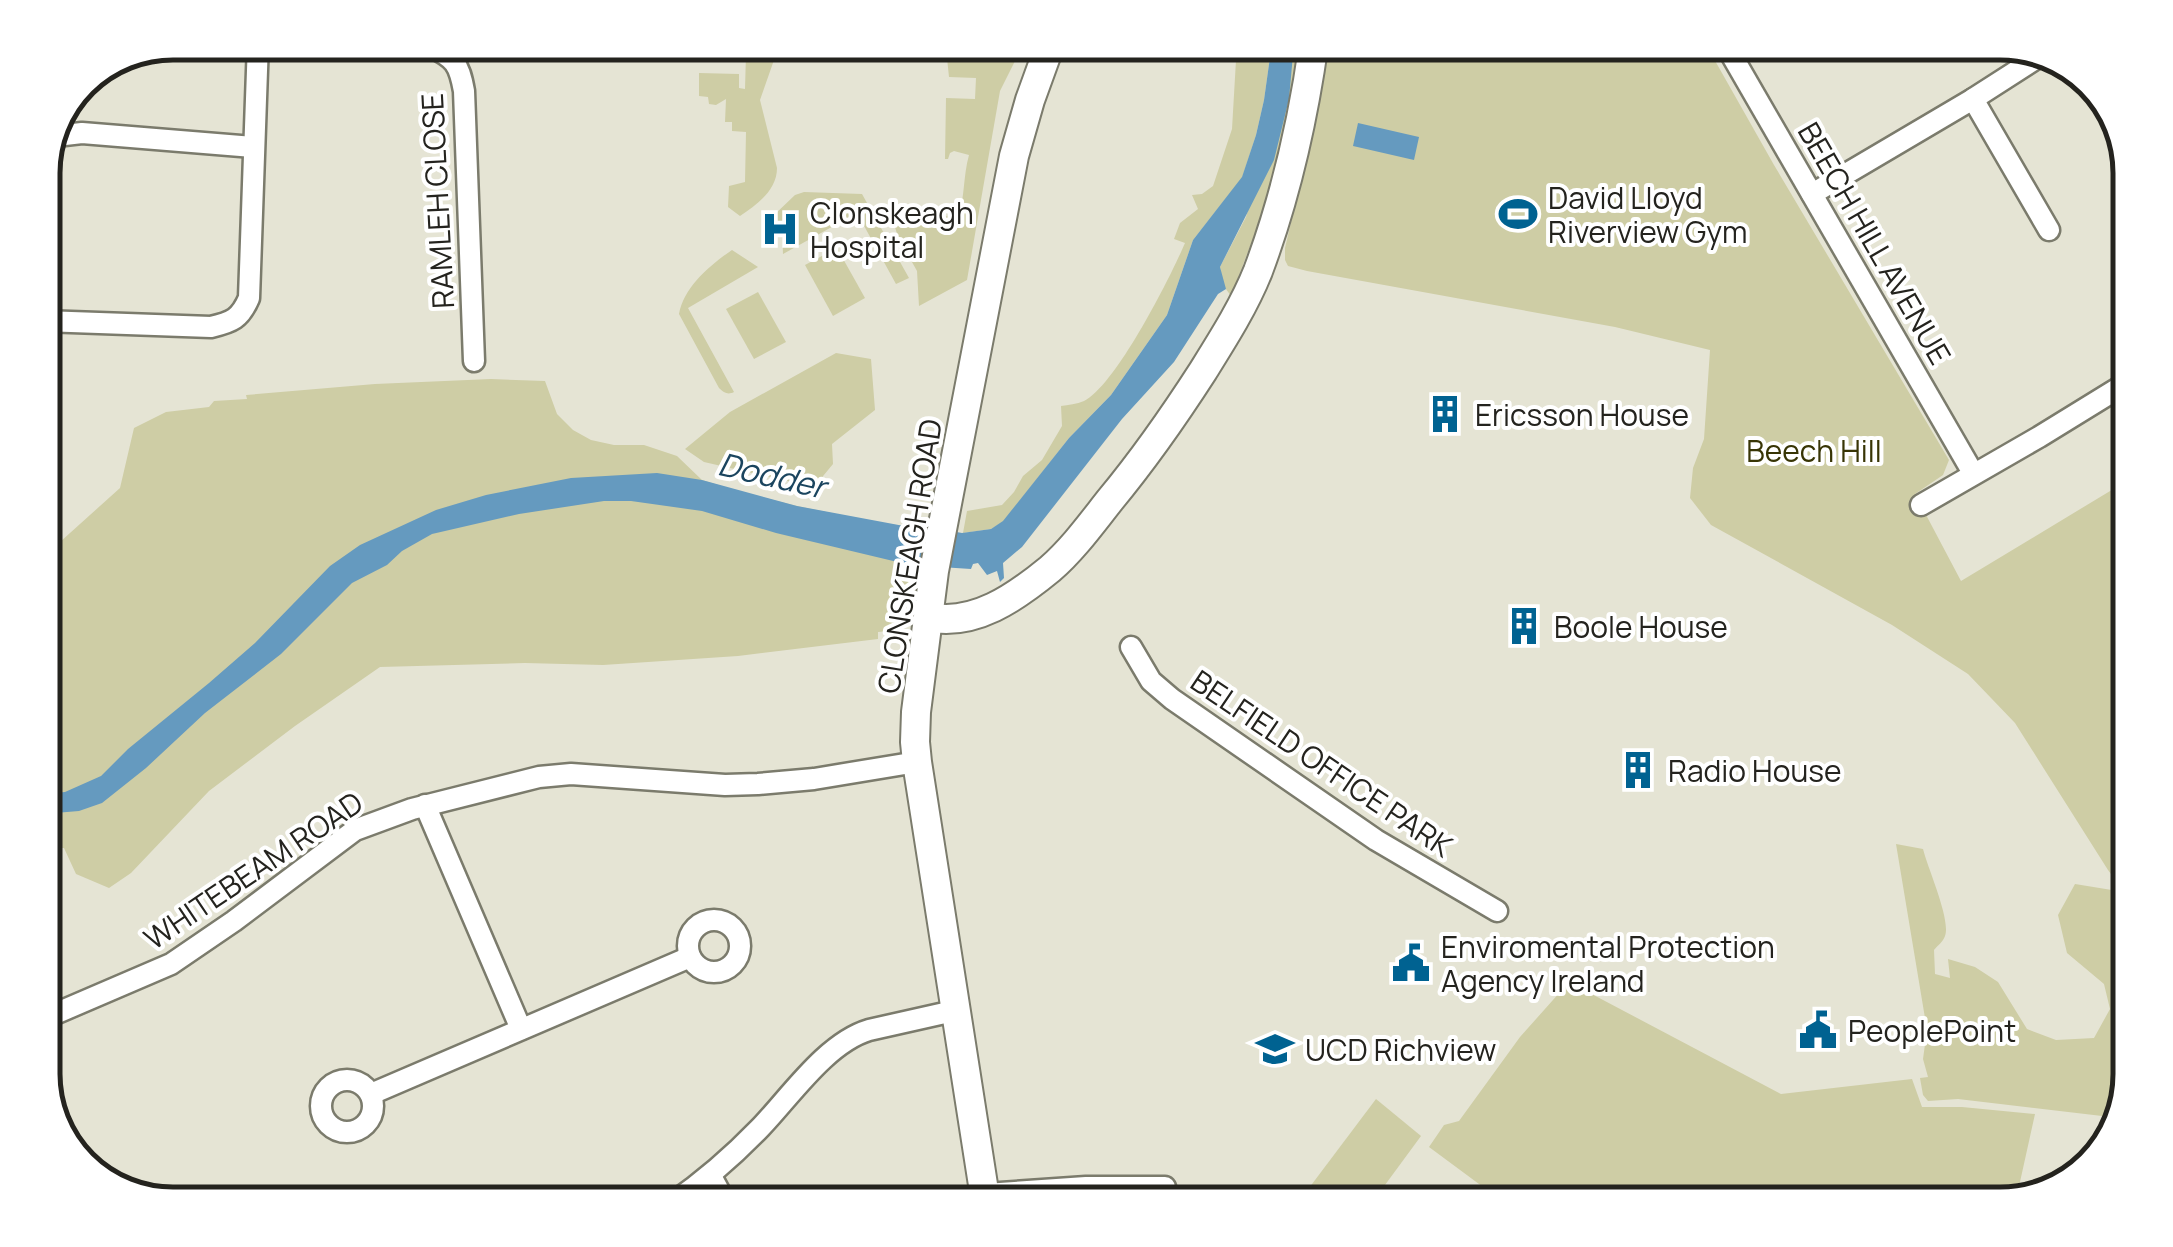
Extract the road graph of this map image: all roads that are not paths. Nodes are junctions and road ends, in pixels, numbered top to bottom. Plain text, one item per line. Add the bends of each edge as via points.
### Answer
1 (257, 60) edge
2 (453, 60) edge
3 (1044, 60) edge
4 (1311, 60) edge
5 (1734, 60) edge
6 (2028, 64) edge
7 (1973, 99) junction
8 (68, 135) edge
9 (253, 147) junction
10 (1812, 194) junction
11 (2048, 230) dead end
12 (60, 321) edge
13 (474, 361) dead end
14 (2113, 391) edge
15 (1974, 473) junction
16 (1921, 505) dead end
17 (928, 616) junction
18 (1131, 648) dead end
19 (918, 762) junction
20 (425, 805) junction
21 (1497, 911) dead end
22 (690, 957) dead end
23 (958, 1010) junction
24 (60, 1011) edge
25 (521, 1029) junction
26 (371, 1094) dead end
27 (711, 1176) junction
28 (695, 1187) edge
29 (717, 1187) edge
30 (983, 1187) edge
31 (1086, 1187) edge
32 (1164, 1187) dead end

1 - 9 street
2 - 13 street, RAMLEH CLOSE via 464,91
3 - 17 main road, CLONSKEAGH ROAD via 1014,156
4 - 17 main road via 1297,146 1257,272 1230,327 1149,452 1052,567 976,615
5 - 10 street, BEECH HILL AVENUE
6 - 7 street
7 - 10 street
7 - 11 street
8 - 9 street
9 - 12 street via 243,312 212,328
10 - 15 street, BEECH HILL AVENUE
14 - 15 street
15 - 16 street
17 - 19 main road, CLONSKEAGH ROAD via 916,712
18 - 21 street, BELFIELD OFFICE PARK via 1151,681 1172,698 1376,840
19 - 20 street, WHITEBEAM ROAD via 758,784 538,777
19 - 23 main road, CLONSKEAGH ROAD
20 - 24 street, WHITEBEAM ROAD via 355,830 171,964
20 - 25 street
22 - 25 street
23 - 27 street via 848,1040
23 - 30 main road, CLONSKEAGH ROAD
25 - 26 street
27 - 28 street
27 - 29 street
31 - 32 street

